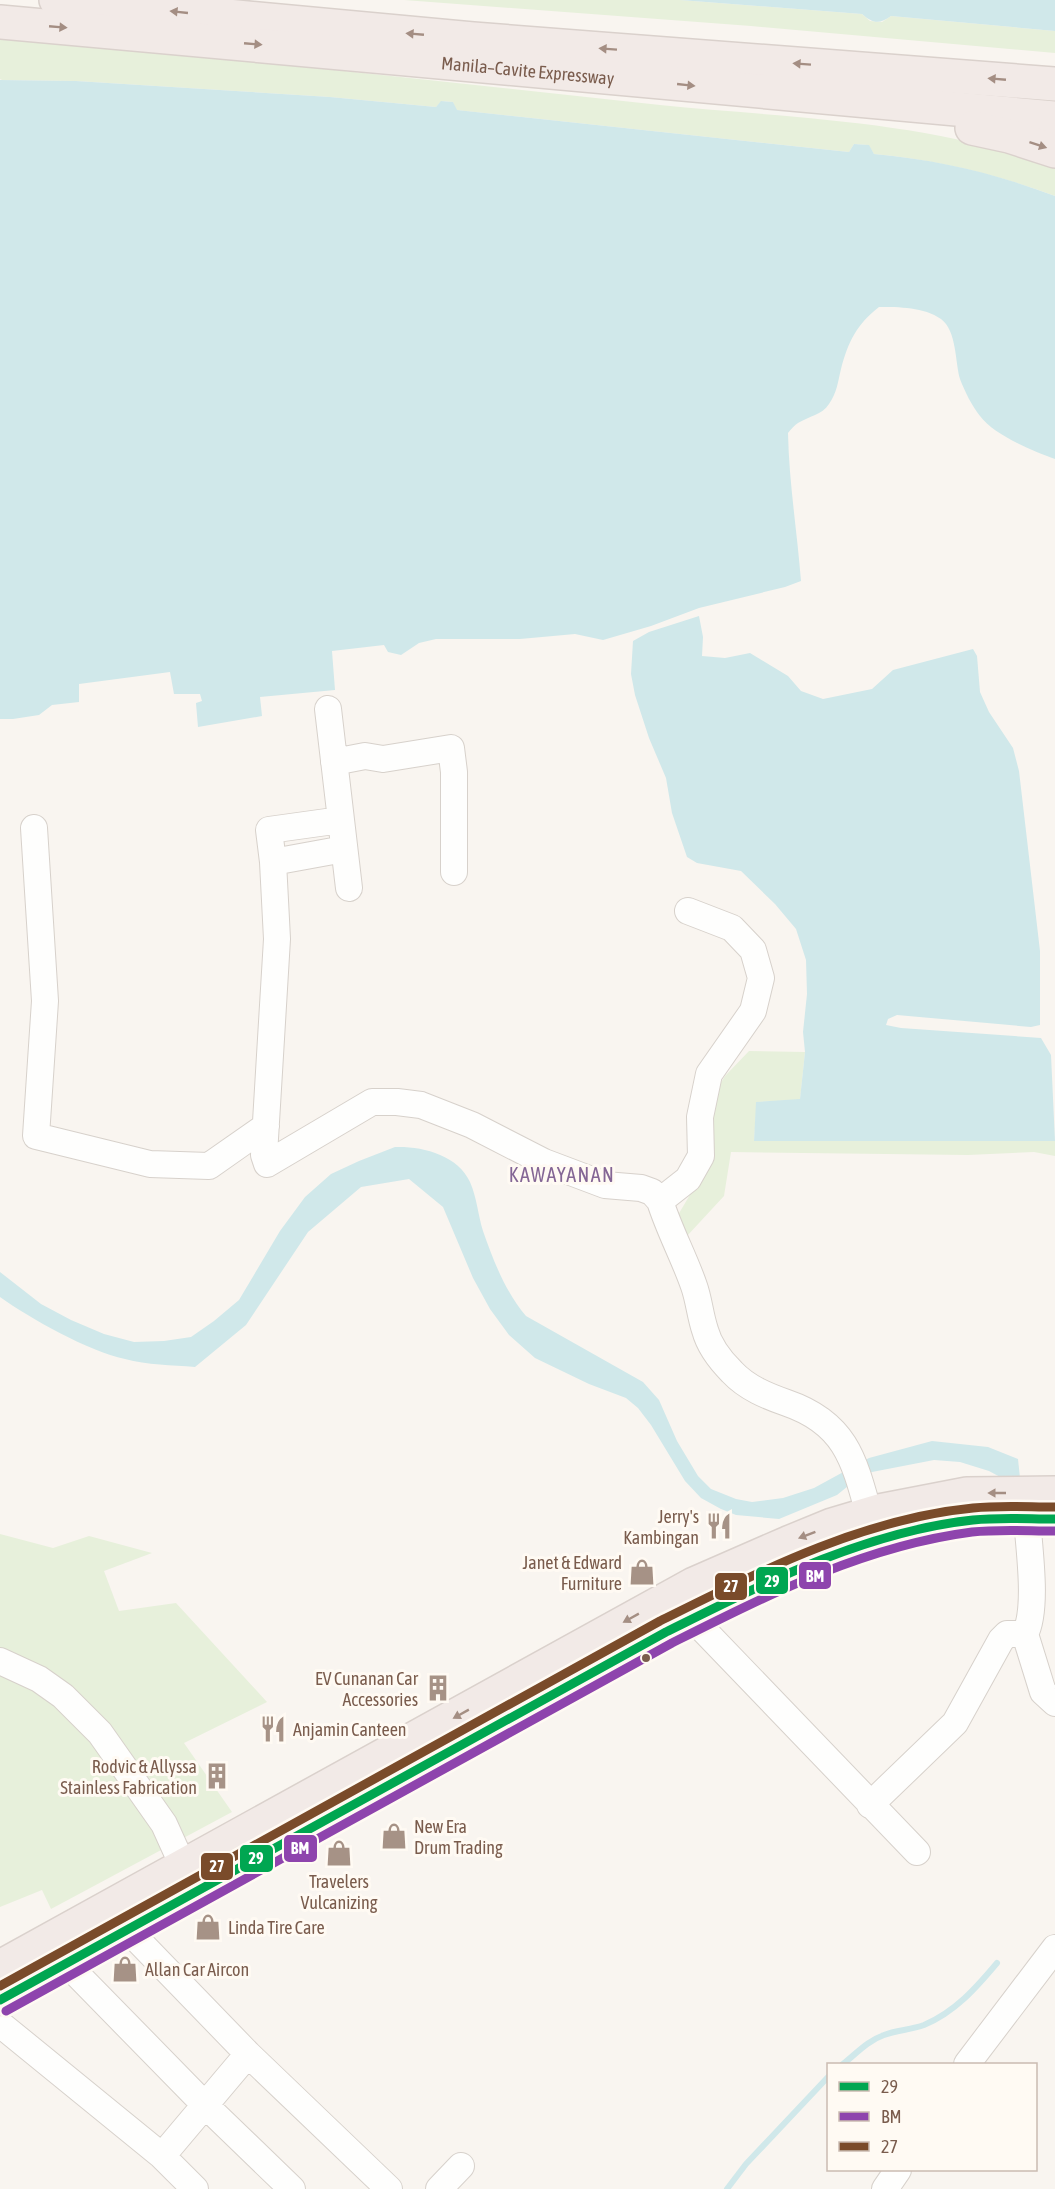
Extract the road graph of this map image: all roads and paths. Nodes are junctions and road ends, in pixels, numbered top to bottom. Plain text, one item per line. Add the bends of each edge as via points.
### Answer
1 (56, 0) edge
2 (0, 22) edge
3 (1055, 84) edge
4 (754, 92) junction
5 (1055, 118) edge
6 (1055, 151) edge
7 (328, 709) dead end
8 (334, 762) junction
9 (341, 820) junction
10 (34, 828) dead end
11 (344, 849) junction
12 (273, 862) junction
13 (454, 872) dead end
14 (349, 888) dead end
15 (688, 910) dead end
16 (266, 1126) junction
17 (660, 1201) junction
18 (861, 1487) junction
19 (1055, 1493) edge
20 (1041, 1519) edge
21 (693, 1618) junction
22 (1024, 1634) junction
23 (0, 1661) edge
24 (1055, 1703) edge
25 (870, 1805) junction
26 (917, 1852) dead end
27 (183, 1866) junction
28 (128, 1930) junction
29 (1055, 1948) edge
30 (67, 1964) junction
31 (0, 1967) edge
32 (0, 2000) edge
33 (0, 2024) edge
34 (248, 2054) junction
35 (968, 2063) edge
36 (205, 2105) junction
37 (162, 2156) junction
38 (461, 2166) dead end
39 (897, 2171) edge
40 (195, 2189) edge
41 (292, 2189) edge
42 (389, 2189) edge
43 (439, 2189) edge
44 (885, 2189) edge

3 -> 1 highway, Manila–Cavite Expressway via 473,39
2 -> 4 highway, Manila–Cavite Expressway
4 - 5 highway, Manila–Cavite Expressway
4 -> 6 highway via 950,124 1009,136
7 - 8 street
8 - 9 street
8 - 13 street via 451,748
9 - 11 street
9 - 12 street via 269,830
10 - 16 street via 45,1001 36,1136 150,1164 209,1166
11 - 12 street
11 - 14 street
12 - 16 street via 277,939
15 - 17 street via 732,928 753,950 761,978 753,1011 709,1074 700,1117 701,1156 688,1179
16 - 17 street via 267,1164 372,1102 421,1105 472,1125 544,1162 606,1185 652,1191
17 - 18 street via 694,1285 705,1332 719,1357 750,1388 824,1420 843,1442
19 -> 18 highway via 939,1498
18 -> 27 highway via 788,1543 694,1584
20 - 21 highway via 972,1520 894,1535 790,1573
20 - 22 street via 1029,1621
21 - 25 street
21 - 28 highway
22 - 24 street via 1043,1692
22 - 25 street via 1007,1634 1001,1640 956,1723
23 - 27 street via 39,1679 63,1696 100,1733 164,1824
25 - 26 street
27 - 31 highway
28 - 30 highway
28 - 34 street
29 - 35 street
30 - 32 highway
30 - 36 street
33 - 37 street
34 - 36 street
34 - 42 street
36 - 37 street
36 - 41 street
37 - 40 street
38 - 43 street
39 - 44 street

